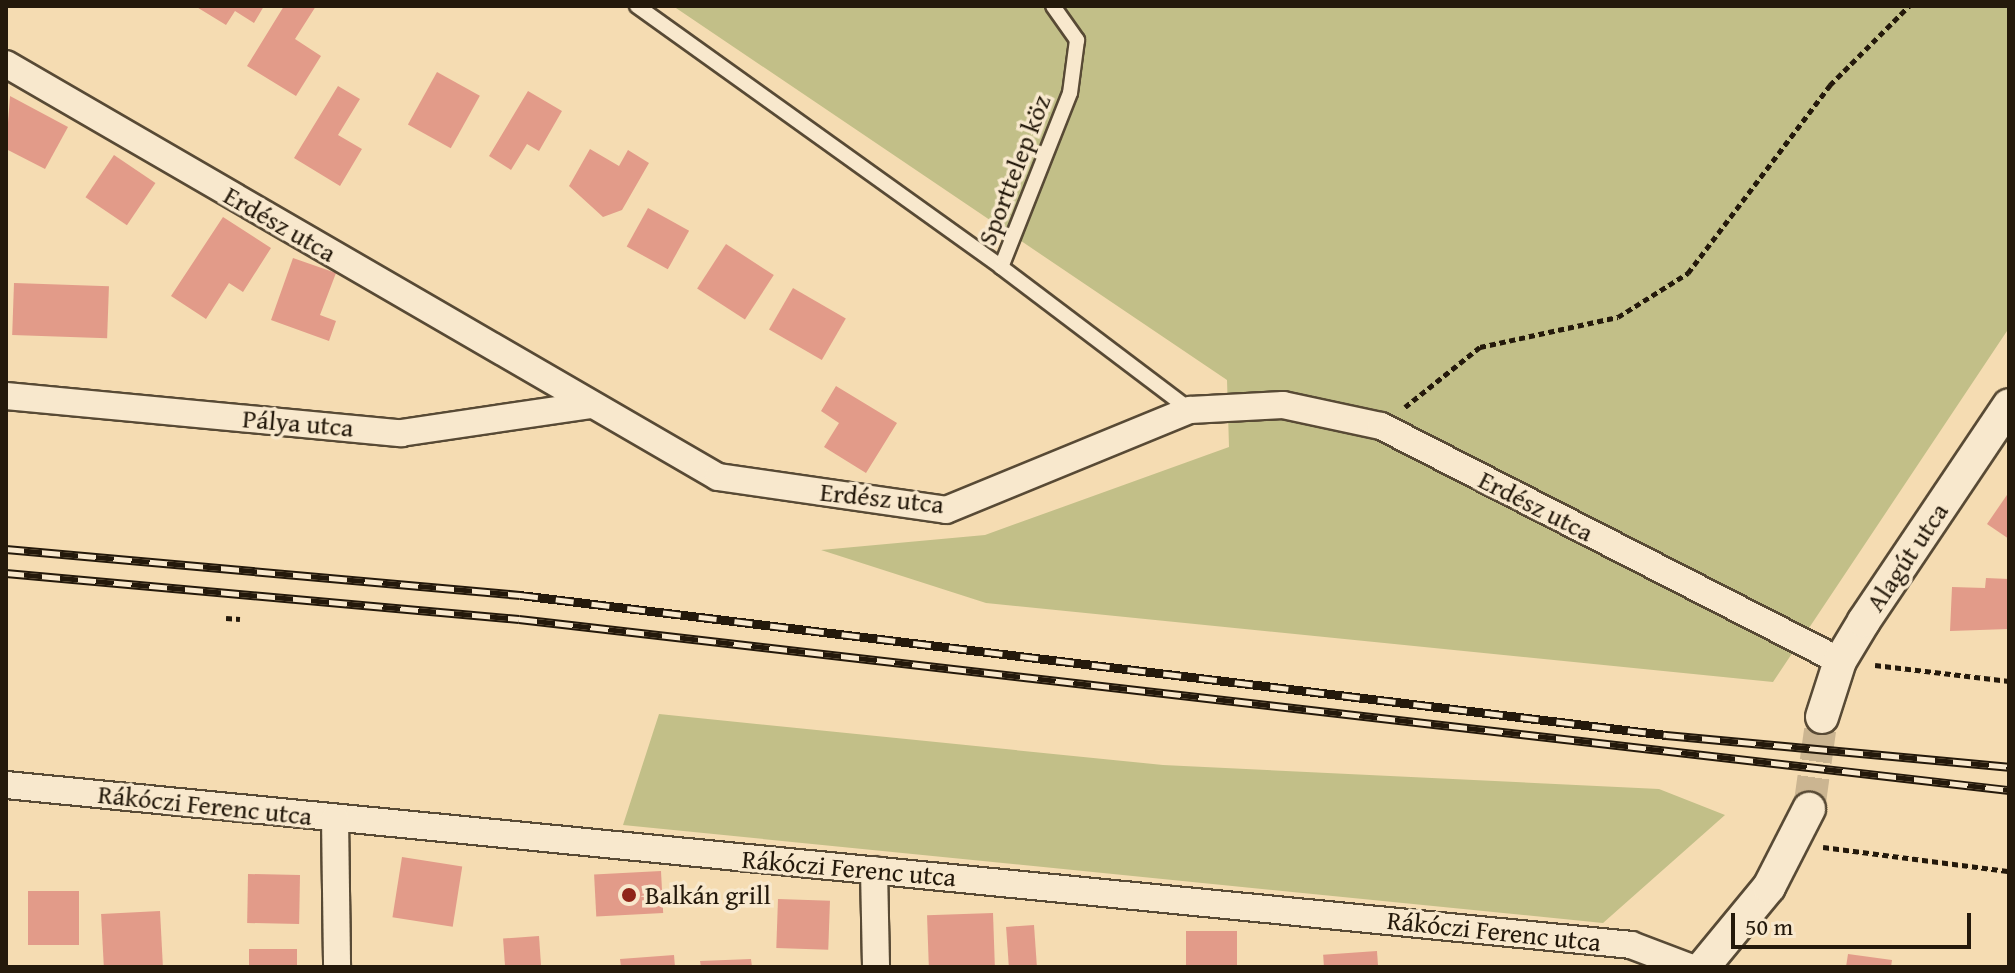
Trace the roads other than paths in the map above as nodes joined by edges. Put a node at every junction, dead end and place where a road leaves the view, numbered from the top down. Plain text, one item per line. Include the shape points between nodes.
1 (637, 6) edge
2 (1053, 6) edge
3 (6, 64) edge
4 (1001, 267) junction
5 (6, 396) edge
6 (590, 405) junction
7 (2009, 405) edge
8 (1190, 410) junction
9 (1840, 661) junction
10 (1822, 717) tunnel mouth
11 (6, 785) edge
12 (335, 818) junction
13 (1802, 823) tunnel mouth
14 (874, 870) junction
15 (337, 967) edge
16 (876, 967) edge
17 (1689, 967) edge
18 (1703, 967) edge

1 - 4 lane
2 - 4 lane, Sporttelep köz via 1077,40 1070,93
3 - 6 street, Erdész utca
4 - 8 lane, Sporttelep köz
5 - 6 street, Pálya utca via 401,433
6 - 8 street, Erdész utca via 718,477 946,510
7 - 9 street, Alagút utca
8 - 9 street, Erdész utca via 1283,405 1381,426
9 - 10 street, Alagút utca
11 - 12 street, Rákóczi Ferenc utca
12 - 14 street, Rákóczi Ferenc utca
12 - 15 street
13 - 18 street via 1769,887
14 - 16 street
14 - 17 street, Rákóczi Ferenc utca via 1631,945

